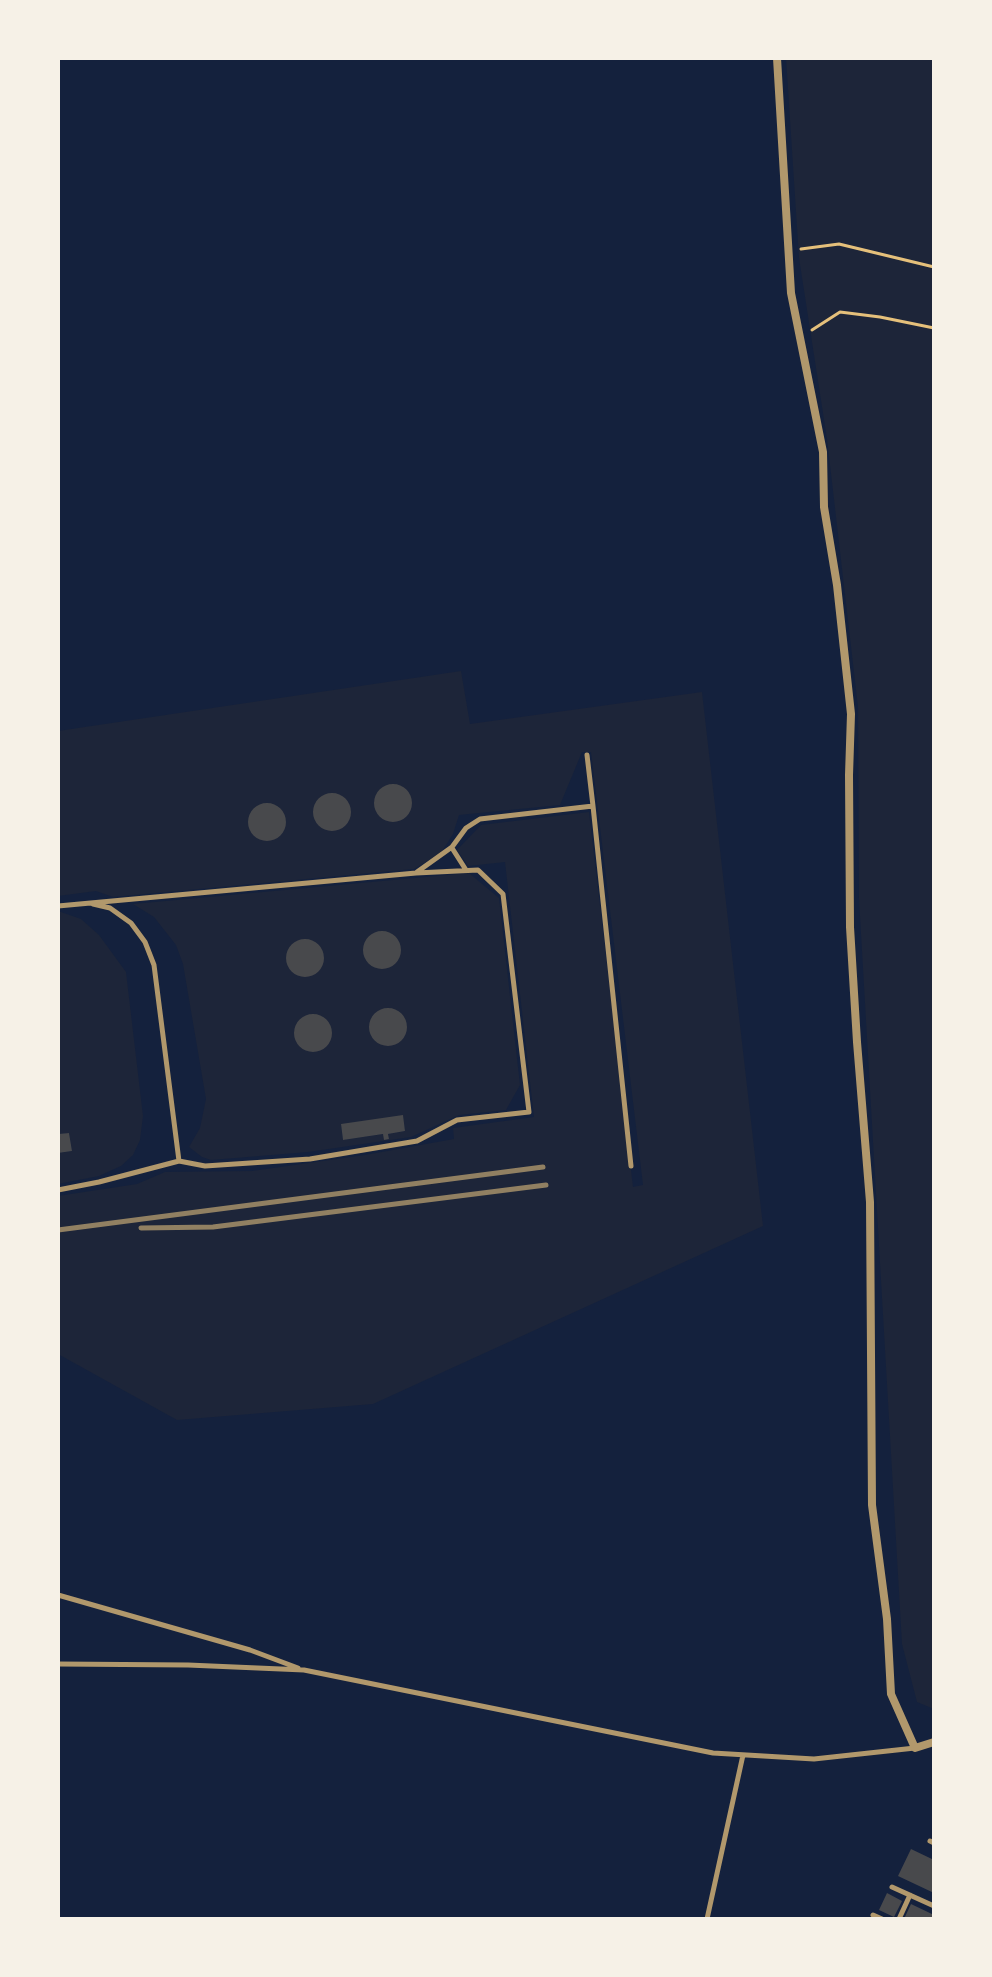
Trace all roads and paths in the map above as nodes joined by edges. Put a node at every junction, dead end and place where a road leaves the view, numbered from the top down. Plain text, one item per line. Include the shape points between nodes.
1 (777, 58) edge
2 (789, 250) junction
3 (934, 267) edge
4 (934, 328) edge
5 (801, 336) junction
6 (587, 755) dead end
7 (593, 806) junction
8 (452, 847) junction
9 (466, 870) junction
10 (416, 873) junction
11 (88, 903) junction
12 (58, 906) edge
13 (179, 1161) junction
14 (631, 1166) dead end
15 (58, 1190) edge
16 (58, 1595) edge
17 (58, 1664) edge
18 (304, 1670) junction
19 (934, 1742) edge
20 (915, 1748) junction
21 (743, 1755) junction
22 (892, 1887) dead end
23 (910, 1895) junction
24 (934, 1906) edge
25 (873, 1915) dead end
26 (707, 1919) edge
27 (882, 1919) edge
28 (899, 1919) edge

1 - 2 street
2 - 3 path via 839,244
2 - 5 street
4 - 5 path via 840,312
5 - 20 street via 823,452 824,507 851,714 850,927 870,1202 872,1505 891,1694
6 - 7 lane
7 - 8 lane via 480,819
7 - 14 lane
8 - 9 lane
8 - 10 lane
9 - 10 lane
9 - 13 lane via 478,870 503,894 529,1112 457,1120 417,1141 310,1159 205,1166
10 - 11 lane
11 - 12 lane
11 - 13 lane via 110,908 131,923 154,965
13 - 15 lane
16 - 18 lane
17 - 18 lane
18 - 21 lane
19 - 20 street
20 - 21 lane via 814,1759
21 - 26 lane
22 - 23 lane
23 - 24 lane
23 - 28 lane
25 - 27 lane

